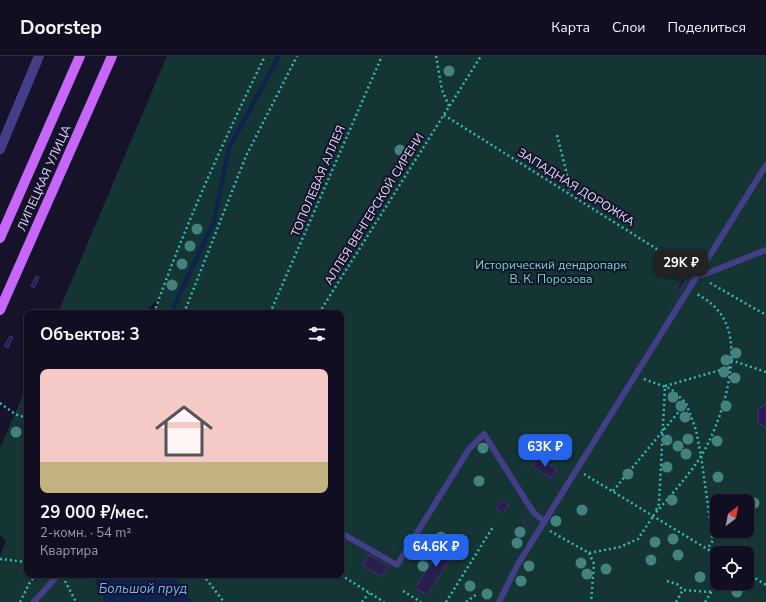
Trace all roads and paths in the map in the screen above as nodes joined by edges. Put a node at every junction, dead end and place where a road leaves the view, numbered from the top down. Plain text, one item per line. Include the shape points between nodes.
1 (39, 56) edge
2 (80, 56) edge
3 (112, 56) edge
4 (265, 56) edge
5 (297, 56) edge
6 (382, 56) edge
7 (436, 56) edge
8 (481, 56) edge
9 (449, 106) junction
10 (444, 115) junction
11 (557, 135) dead end
12 (0, 149) edge
13 (766, 165) edge
14 (569, 192) junction
15 (0, 238) edge
16 (766, 250) edge
17 (697, 275) junction
18 (689, 288) junction
19 (0, 310) edge
20 (155, 310) edge
21 (185, 310) edge
22 (271, 310) edge
23 (321, 310) edge
24 (766, 315) edge
25 (731, 360) junction
26 (731, 367) junction
27 (766, 372) edge
28 (646, 380) dead end
29 (665, 386) junction
30 (0, 403) edge
31 (686, 403) junction
32 (24, 417) edge
33 (663, 429) junction
34 (701, 456) junction
35 (588, 476) dead end
36 (613, 491) junction
37 (654, 516) junction
38 (543, 523) junction
39 (493, 527) dead end
40 (344, 535) edge
41 (707, 549) junction
42 (710, 551) edge
43 (589, 553) junction
44 (0, 559) edge
45 (24, 562) edge
46 (344, 577) edge
47 (754, 577) edge
48 (33, 578) edge
49 (55, 578) edge
50 (64, 578) edge
51 (205, 578) edge
52 (667, 581) dead end
53 (766, 584) edge
54 (683, 590) junction
55 (403, 591) dead end
56 (711, 592) joint
57 (369, 593) junction
58 (477, 594) dead end
59 (20, 602) edge
60 (34, 602) edge
61 (76, 602) edge
62 (224, 602) edge
63 (362, 602) edge
64 (384, 602) edge
65 (419, 602) edge
66 (446, 602) edge
67 (466, 602) edge
68 (499, 602) edge
69 (591, 602) edge
70 (676, 602) edge
71 (705, 602) edge

1 - 12 street
2 - 15 main road, ЛИПЕЦКАЯ УЛИЦА
3 - 19 main road, ЛИПЕЦКАЯ УЛИЦА
4 - 20 path via 232,124 174,257
5 - 21 path via 246,156
6 - 22 path, ТОПОЛЕВАЯ АЛЛЕЯ
7 - 9 path via 442,90
8 - 9 path
9 - 10 path, АЛЛЕЯ ВЕНГЕРСКОЙ СИРЕНИ
10 - 14 path, ЗАПАДНАЯ ДОРОЖКА
10 - 23 path, АЛЛЕЯ ВЕНГЕРСКОЙ СИРЕНИ
11 - 14 path via 570,186
13 - 17 lane
14 - 17 path, ЗАПАДНАЯ ДОРОЖКА
16 - 17 lane via 703,275
17 - 18 lane
17 - 24 path, ЗАПАДНАЯ ДОРОЖКА
18 - 25 path via 714,306 723,317 732,346
18 - 38 lane
25 - 26 path
25 - 27 path
26 - 29 path
26 - 34 path via 721,411
28 - 29 path
29 - 31 path
29 - 33 path
30 - 32 path
31 - 33 path
31 - 34 path via 696,430
33 - 36 path
33 - 37 path via 659,504
34 - 37 path
34 - 41 path via 712,534 712,542
35 - 36 path
36 - 37 path
37 - 41 path
37 - 43 path via 638,539 620,547
38 - 40 lane via 528,504 484,434 469,449 398,565
38 - 43 path
38 - 68 lane
39 - 66 path
41 - 42 path
43 - 69 path via 594,564
44 - 45 path
46 - 57 path
47 - 53 path
48 - 59 path
49 - 60 lane
50 - 61 path
51 - 62 path
52 - 54 path via 677,584
54 - 56 path
54 - 70 path
55 - 65 path
56 - 71 path
57 - 63 path
57 - 64 path
58 - 67 path

